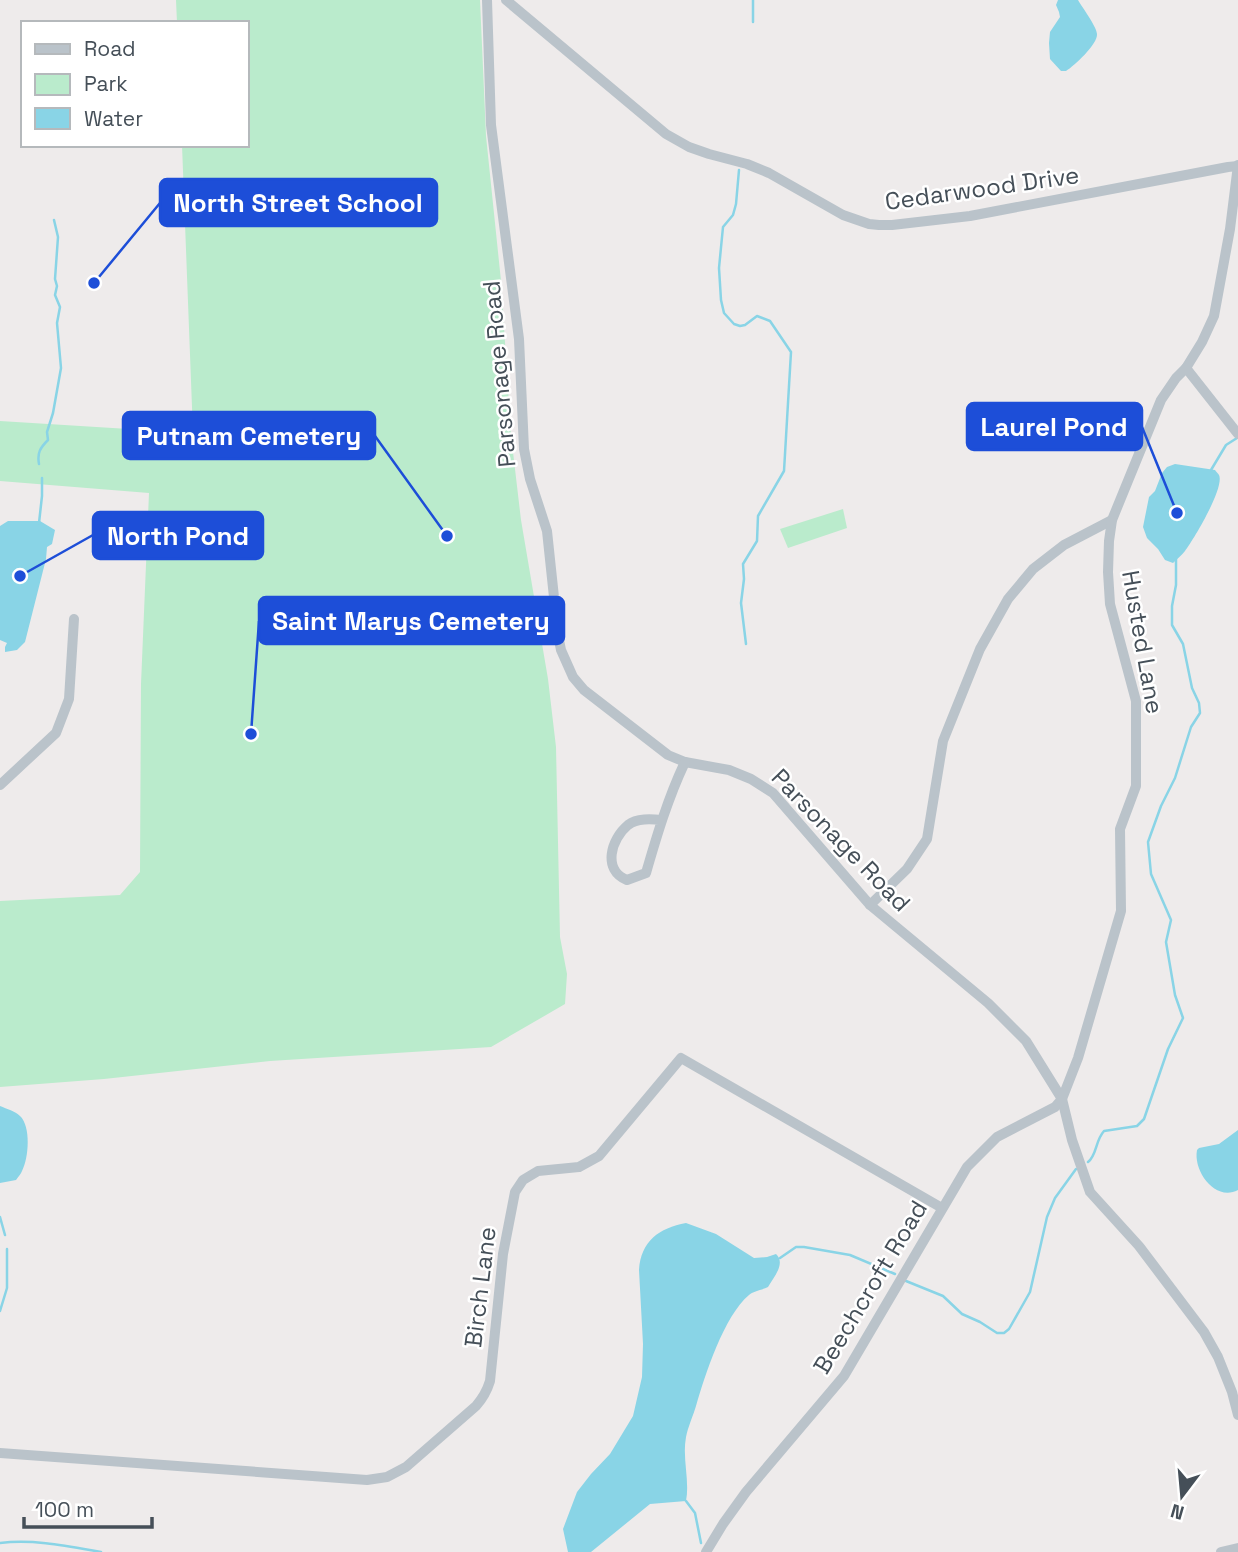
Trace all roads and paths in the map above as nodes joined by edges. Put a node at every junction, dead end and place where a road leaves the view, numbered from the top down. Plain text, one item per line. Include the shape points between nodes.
1 (487, 0) edge
2 (506, 0) edge
3 (1238, 166) edge
4 (1186, 368) junction
5 (1236, 432) edge
6 (1112, 520) junction
7 (74, 620) dead end
8 (685, 762) junction
9 (1, 782) edge
10 (662, 820) junction
11 (870, 905) junction
12 (1062, 1098) junction
13 (942, 1208) junction
14 (1238, 1415) edge
15 (0, 1453) edge
16 (1238, 1548) edge
17 (706, 1552) edge
18 (1221, 1552) edge

1 - 8 street, Parsonage Road via 491,125 519,340 524,449 547,531 561,650 584,690 668,755
2 - 3 street, Cedarwood Drive via 666,134 709,155 769,173 843,215 869,224 970,216
3 - 4 street, Husted Lane via 1214,316
4 - 5 street
4 - 6 street, Husted Lane via 1161,400
6 - 11 street via 1064,545 1033,569 1008,599 980,649 943,741 927,839 907,869
6 - 12 street, Husted Lane via 1110,604 1136,701 1136,786 1120,829 1121,911
7 - 9 street via 69,699 57,733
8 - 10 street
8 - 11 street, Parsonage Road via 729,769 773,793
10 - 10 street via 646,873 627,880 619,877 611,853 619,836 630,823
11 - 12 street, Parsonage Road via 988,1003 1026,1041
12 - 13 street, Beechcroft Road via 1055,1107 997,1137 967,1167
12 - 14 street, Parsonage Road via 1090,1192 1139,1246 1203,1332 1218,1357
13 - 15 street, Birch Lane via 681,1058 599,1156 579,1167 538,1171 523,1180 515,1192 505,1243 488,1390 406,1467 367,1480
13 - 17 street, Beechcroft Road via 844,1376 746,1492
16 - 18 street

